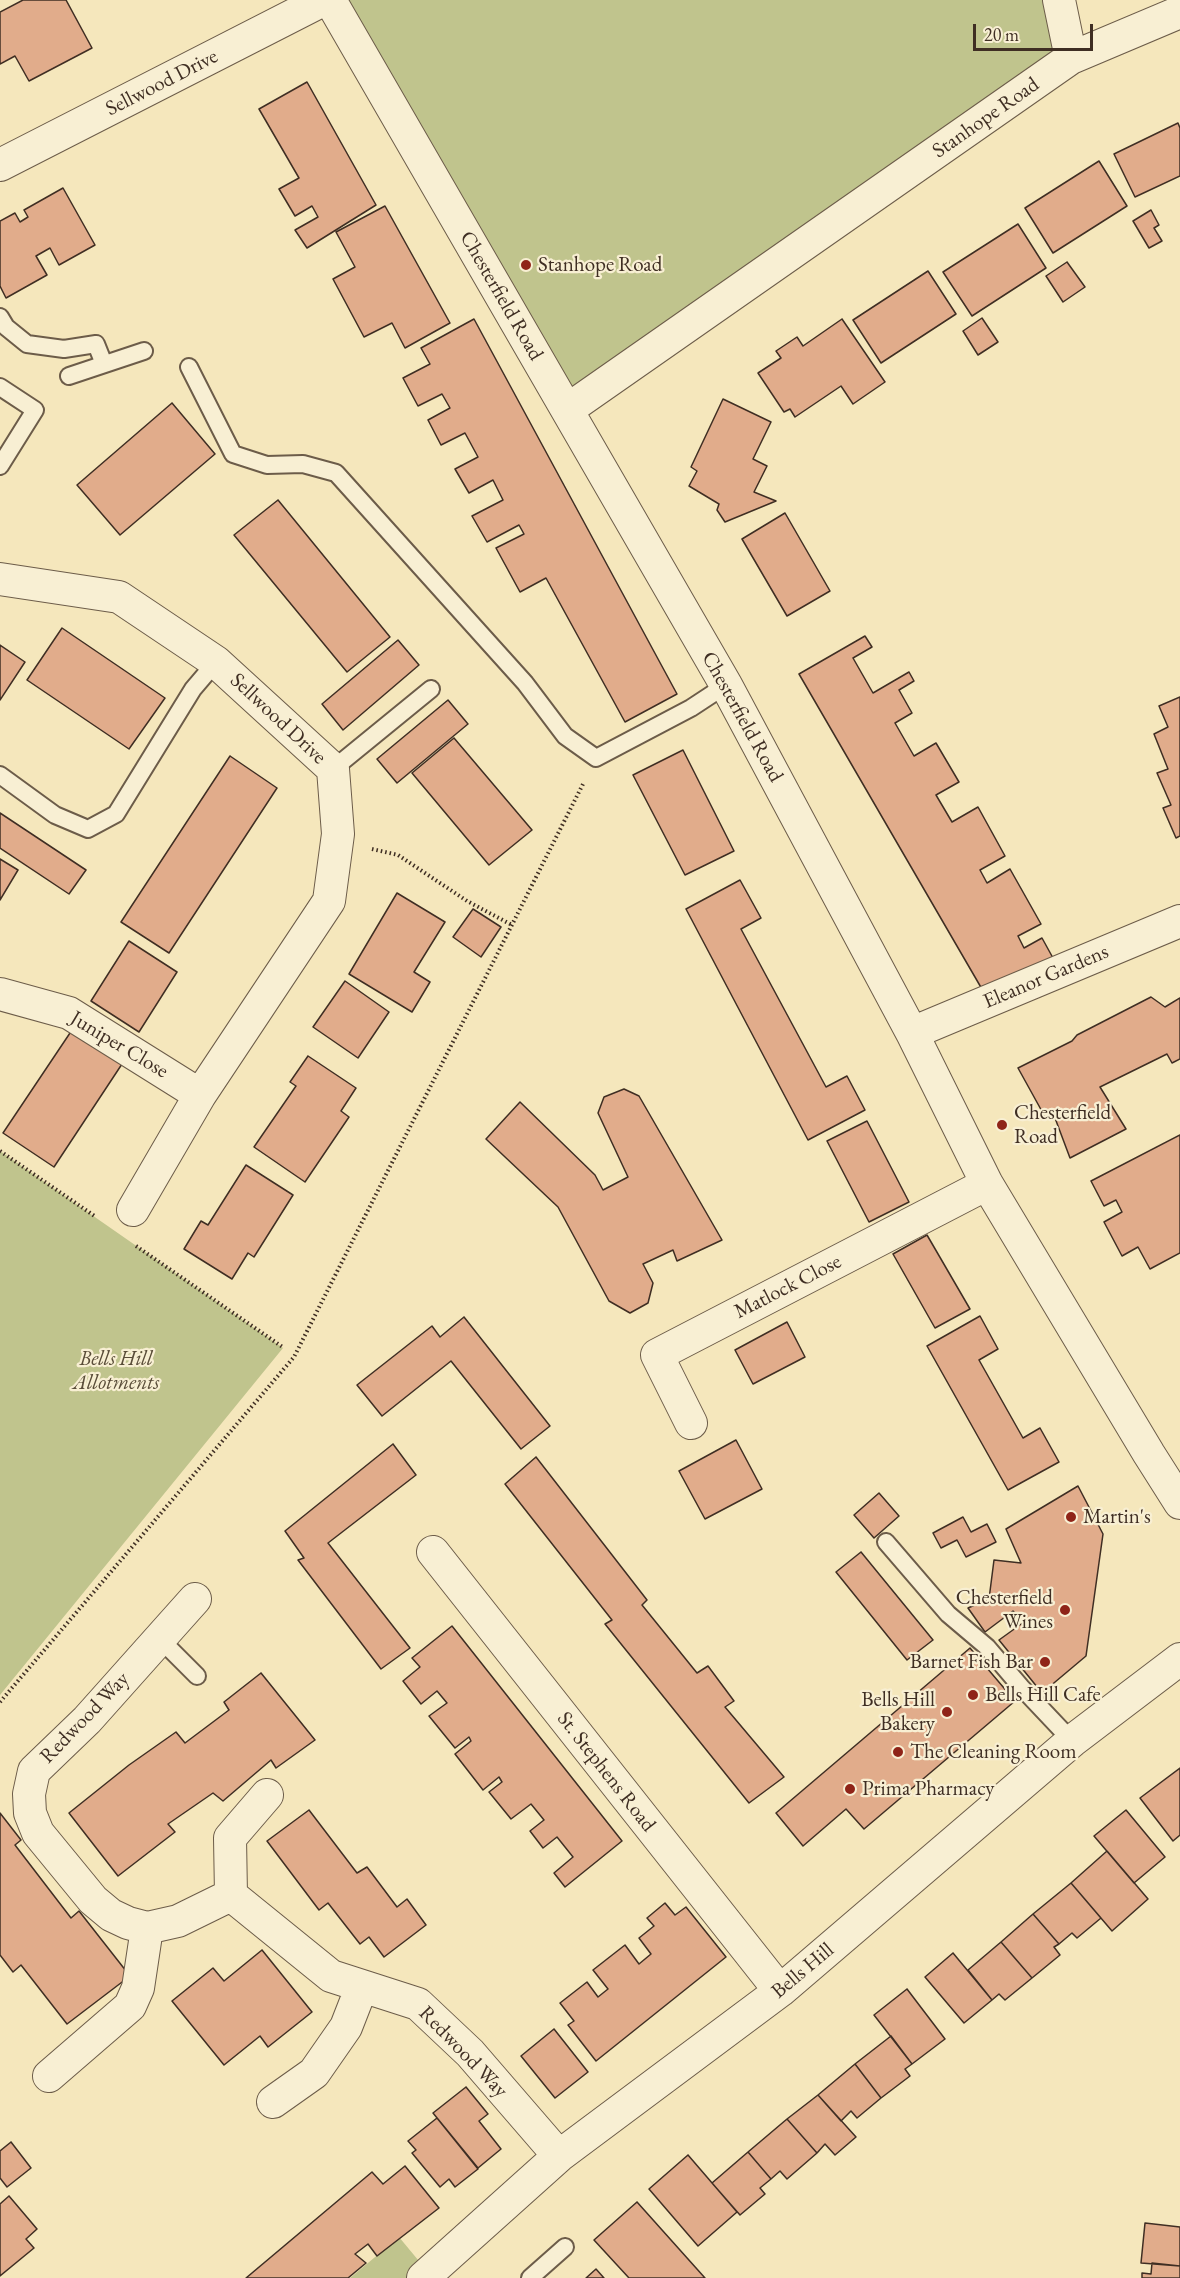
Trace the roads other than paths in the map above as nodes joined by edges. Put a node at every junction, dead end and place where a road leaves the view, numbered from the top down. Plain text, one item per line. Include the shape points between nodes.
1 (323, 0) edge
2 (330, 0) edge
3 (1059, 0) edge
4 (1180, 12) edge
5 (1071, 58) junction
6 (0, 165) edge
7 (0, 317) edge
8 (144, 351) dead end
9 (104, 364) junction
10 (189, 367) dead end
11 (69, 376) dead end
12 (0, 387) edge
13 (567, 410) junction
14 (0, 466) edge
15 (0, 579) edge
16 (216, 662) junction
17 (726, 685) junction
18 (431, 689) dead end
19 (333, 769) junction
20 (0, 775) edge
21 (1180, 921) edge
22 (0, 994) edge
23 (912, 1033) junction
24 (201, 1095) junction
25 (987, 1184) junction
26 (130, 1225) road end
27 (691, 1423) dead end
28 (1180, 1503) edge
29 (886, 1542) dead end
30 (433, 1552) dead end
31 (195, 1599) dead end
32 (158, 1637) junction
33 (1180, 1659) edge
34 (197, 1676) dead end
35 (1072, 1741) junction
36 (267, 1795) dead end
37 (231, 1895) junction
38 (147, 1928) junction
39 (362, 1986) junction
40 (780, 1991) junction
41 (49, 2076) dead end
42 (273, 2102) dead end
43 (559, 2156) junction
44 (565, 2247) dead end
45 (436, 2274) edge
46 (530, 2278) edge

1 - 6 street, Sellwood Drive
2 - 13 street, Chesterfield Road
3 - 5 street
4 - 5 street, Stanhope Road
5 - 13 street, Stanhope Road
7 - 9 lane via 27,344 64,349 96,344
8 - 9 lane
9 - 11 lane
10 - 17 lane via 233,454 267,465 303,464 336,473 525,683 565,736 596,758
12 - 14 lane via 35,410
13 - 17 street, Chesterfield Road
15 - 16 street, Sellwood Drive via 119,597
16 - 19 street, Sellwood Drive
16 - 20 lane via 193,689 116,814 88,829 55,815
17 - 23 street, Chesterfield Road
18 - 19 lane
19 - 24 street, Sellwood Drive via 338,834 329,901
21 - 23 street, Eleanor Gardens
22 - 24 street, Juniper Close via 69,1013
23 - 25 street, Chesterfield Road
24 - 26 street, Sellwood Drive
25 - 27 street, Matlock Close via 657,1354
25 - 28 street, Chesterfield Road
29 - 35 lane via 948,1614 987,1647
30 - 40 street, St. Stephens Road
31 - 32 street, Redwood Way
32 - 34 lane
32 - 38 street, Redwood Way via 87,1720 34,1771 28,1794 38,1833 93,1900 111,1915
33 - 35 street, Bells Hill
35 - 40 street, Bells Hill
36 - 37 street via 230,1838
37 - 38 street via 178,1921
37 - 39 street, Redwood Way via 331,1976
38 - 41 street via 138,1988 130,2006
39 - 42 street via 346,2026 314,2073
39 - 43 street, Redwood Way via 418,2004 470,2053
40 - 43 street, Bells Hill
43 - 45 street, Bells Hill
44 - 46 lane

